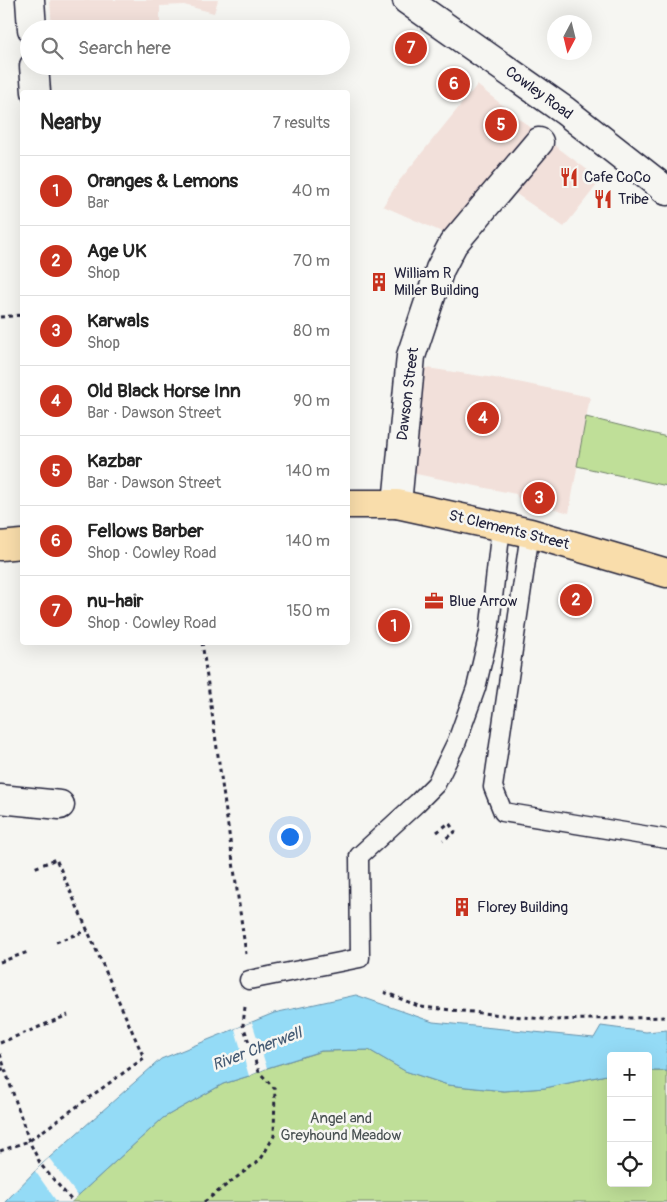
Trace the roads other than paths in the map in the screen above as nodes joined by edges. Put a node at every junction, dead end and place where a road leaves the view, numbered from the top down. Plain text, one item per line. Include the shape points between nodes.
1 (30, 0) edge
2 (407, 0) edge
3 (31, 20) edge
4 (35, 75) edge
5 (36, 90) edge
6 (539, 142) dead end
7 (667, 191) edge
8 (350, 504) edge
9 (397, 504) junction
10 (501, 527) junction
11 (530, 533) junction
12 (20, 544) edge
13 (0, 546) edge
14 (667, 572) edge
15 (0, 799) edge
16 (60, 805) dead end
17 (667, 838) edge
18 (249, 980) road end

1 - 3 street
2 - 7 street, Cowley Road via 565,111
4 - 5 street
6 - 9 street, Dawson Street via 453,244 440,269 411,356
8 - 9 main road, St Clements Street
9 - 10 main road, St Clements Street
10 - 11 main road, St Clements Street
10 - 18 lane via 489,634 476,688 457,741 436,784 359,856 360,958
11 - 14 main road, St Clements Street
11 - 17 lane via 493,787 503,812
12 - 13 main road
15 - 16 street

